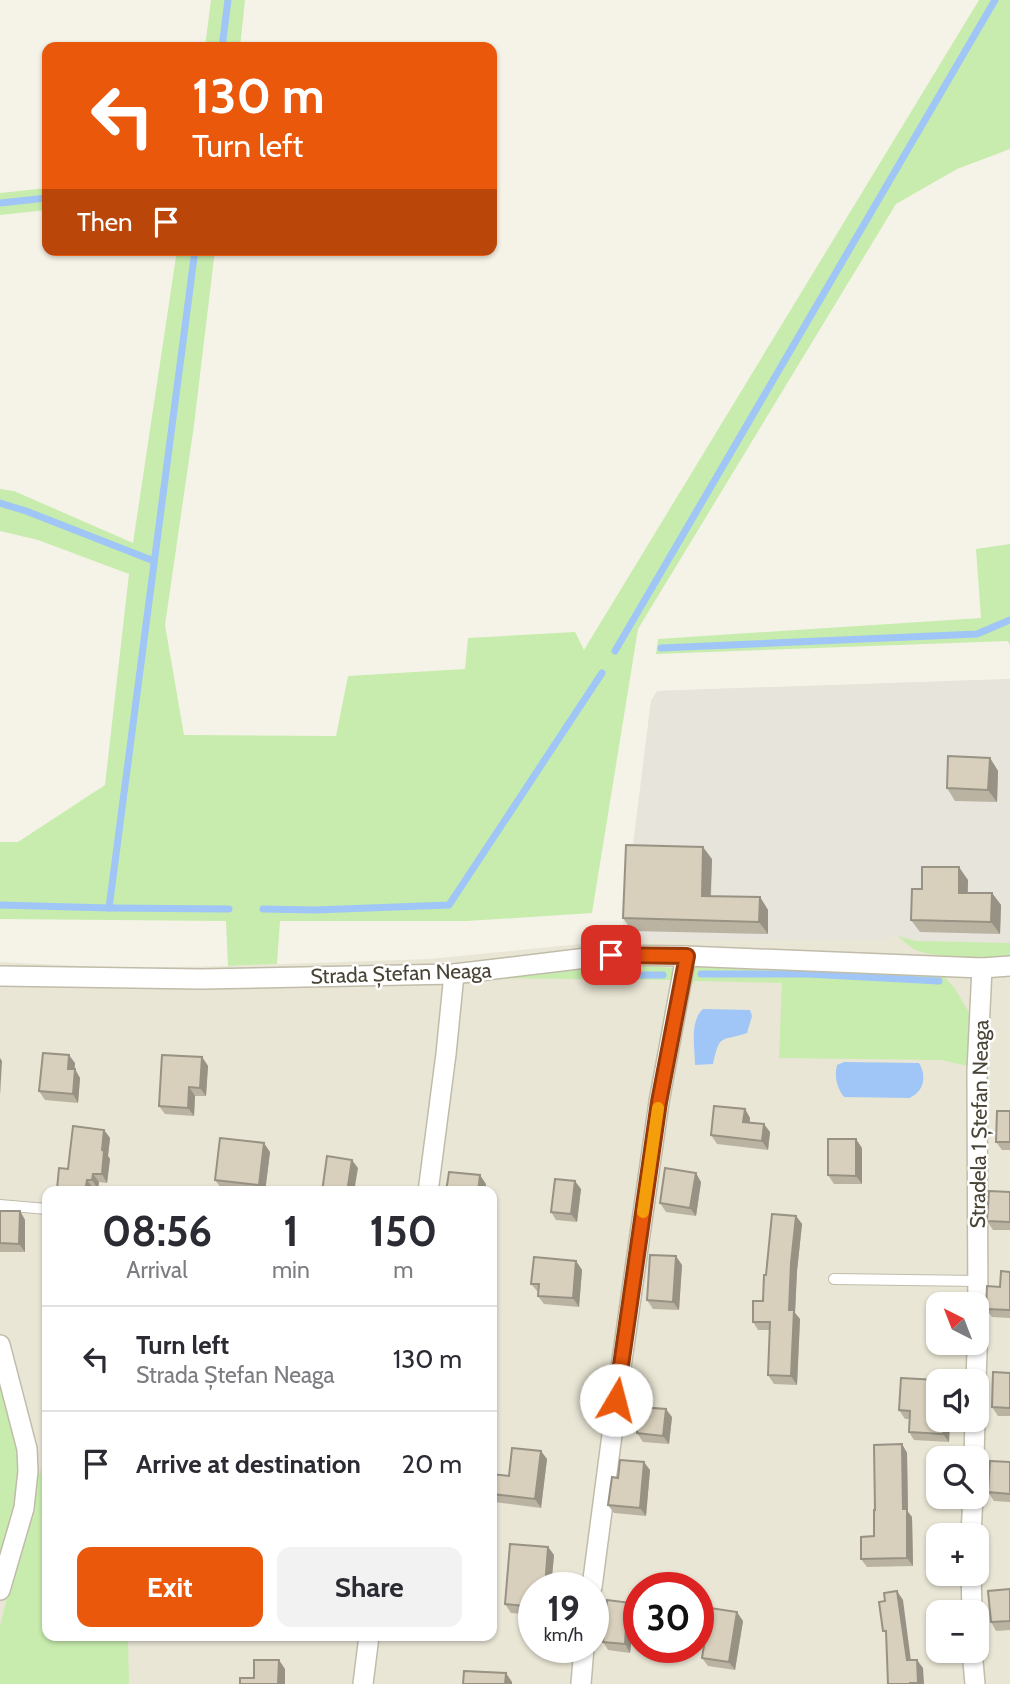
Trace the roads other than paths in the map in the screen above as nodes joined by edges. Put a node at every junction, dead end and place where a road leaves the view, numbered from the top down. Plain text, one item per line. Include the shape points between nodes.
1 (687, 956) junction
2 (1010, 966) edge
3 (982, 968) junction
4 (454, 974) junction
5 (0, 976) edge
6 (429, 1186) edge
7 (0, 1205) edge
8 (42, 1209) edge
9 (834, 1279) dead end
10 (978, 1281) junction
11 (0, 1345) edge
12 (976, 1369) edge
13 (594, 1572) edge
14 (0, 1590) edge
15 (368, 1641) edge
16 (583, 1663) edge
17 (973, 1663) edge
18 (363, 1684) edge
19 (581, 1684) edge
20 (975, 1684) edge

1 - 3 street, Strada Ștefan Neaga
1 - 4 street, Strada Ștefan Neaga via 611,955
1 - 13 street via 657,1116
2 - 3 street, Strada Ștefan Neaga
3 - 10 street, Stradela 1 Ștefan Neaga via 977,1070
4 - 5 street, Strada Ștefan Neaga via 201,979
4 - 6 street
7 - 8 lane
9 - 10 lane
10 - 12 street, Stradela 1 Ștefan Neaga
11 - 14 street via 27,1449 28,1471 24,1508
15 - 18 street
16 - 19 street
17 - 20 street

